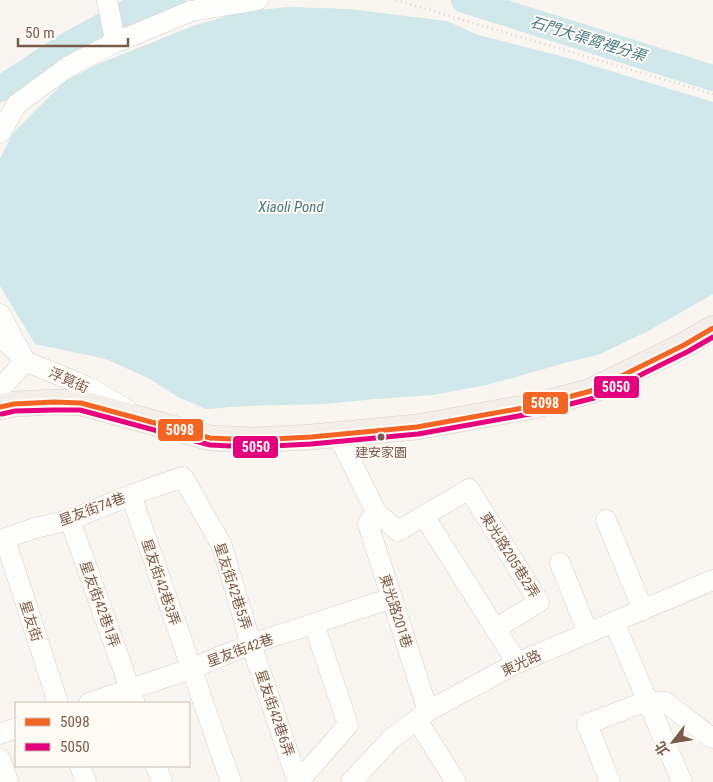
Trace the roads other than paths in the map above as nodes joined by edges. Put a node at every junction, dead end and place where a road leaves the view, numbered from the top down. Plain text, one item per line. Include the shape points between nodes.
1 (107, 0) edge
2 (258, 0) edge
3 (113, 40) junction
4 (0, 133) edge
5 (0, 314) edge
6 (713, 328) edge
7 (0, 339) edge
8 (25, 361) junction
9 (0, 389) edge
10 (0, 407) edge
11 (142, 418) junction
12 (338, 435) junction
13 (184, 477) joint
14 (131, 495) junction
15 (376, 512) junction
16 (424, 516) junction
17 (70, 520) junction
18 (606, 520) dead end
19 (2, 539) edge
20 (560, 562) dead end
21 (713, 580) edge
22 (392, 598) junction
23 (643, 610) junction
24 (614, 622) junction
25 (314, 624) junction
26 (496, 629) junction
27 (588, 633) junction
28 (251, 644) junction
29 (517, 663) junction
30 (190, 669) junction
31 (133, 696) edge
32 (647, 701) junction
33 (58, 702) edge
34 (95, 702) edge
35 (422, 716) junction
36 (15, 728) edge
37 (0, 734) edge
38 (712, 738) edge
39 (0, 759) edge
40 (80, 767) edge
41 (156, 767) edge
42 (8, 782) edge
43 (86, 782) edge
44 (162, 782) edge
45 (231, 782) edge
46 (298, 782) edge
47 (351, 782) edge
48 (456, 782) edge
49 (610, 782) edge
50 (682, 782) edge

1 - 3 street
2 - 3 street via 192,11
3 - 4 street via 68,66 17,104
5 - 8 street
6 - 12 main road via 591,391 534,406 417,427
7 - 8 street, 浮筧街 via 12,346
8 - 9 street
8 - 11 street, 浮筧街 via 90,388
10 - 11 main road via 81,403
11 - 12 main road via 210,438 253,440
12 - 15 street
13 - 14 street, 星友街74巷
13 - 28 street, 星友街42巷5弄 via 222,546
14 - 17 street, 星友街74巷
14 - 30 street, 星友街42巷3弄
15 - 16 street via 398,531
15 - 22 street, 東光路201巷 via 368,524
16 - 26 street
16 - 26 street, 東光路205巷2弄 via 469,489 539,602
17 - 19 street, 星友街74巷
17 - 31 street, 星友街42巷1弄
18 - 23 street
19 - 33 street, 星友街
20 - 27 street
21 - 23 street, 東光路
22 - 25 street, 星友街42巷
22 - 35 street, 東光路201巷
23 - 24 street, 東光路
24 - 27 street, 東光路
24 - 32 street
25 - 28 street, 星友街42巷
25 - 46 street via 348,725
26 - 29 street
27 - 29 street, 東光路
28 - 30 street, 星友街42巷
28 - 46 street, 星友街42巷6弄
29 - 35 street, 東光路
30 - 31 street, 星友街42巷
30 - 45 street, 星友街42巷3弄
31 - 34 street, 星友街42巷
32 - 38 street via 664,702
32 - 49 street via 586,724
32 - 50 street
35 - 47 street, 東光路 via 391,739
35 - 48 street, 東光路201巷
36 - 37 street
39 - 42 street
40 - 43 street
41 - 44 street

